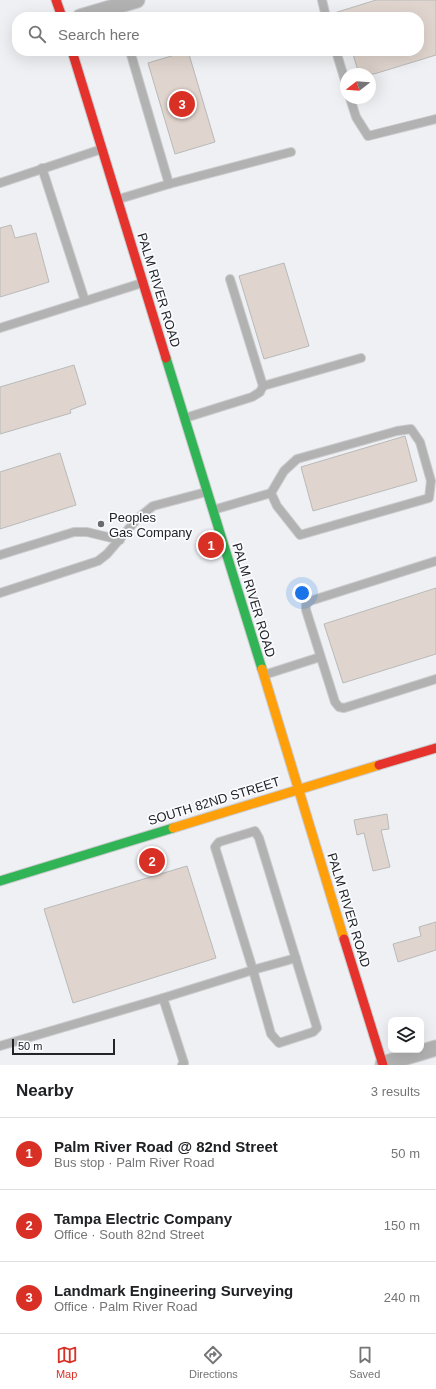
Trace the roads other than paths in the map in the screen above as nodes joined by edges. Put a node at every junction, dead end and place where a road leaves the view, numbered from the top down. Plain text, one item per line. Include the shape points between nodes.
1 (56, 0) edge
2 (137, 0) edge
3 (322, 0) edge
4 (60, 12) edge
5 (103, 12) edge
6 (325, 12) edge
7 (74, 56) edge
8 (131, 56) edge
9 (338, 56) edge
10 (341, 68) edge
11 (352, 104) edge
12 (436, 120) edge
13 (102, 149) junction
14 (291, 152) dead end
15 (42, 168) junction
16 (0, 183) edge
17 (169, 184) junction
18 (118, 200) junction
19 (230, 279) dead end
20 (143, 283) junction
21 (85, 301) junction
22 (0, 328) edge
23 (361, 358) dead end
24 (263, 386) junction
25 (184, 418) junction
26 (207, 491) junction
27 (271, 493) junction
28 (213, 511) junction
29 (120, 540) junction
30 (0, 555) edge
31 (436, 561) edge
32 (0, 593) edge
33 (320, 657) junction
34 (263, 676) junction
35 (436, 679) edge
36 (436, 748) edge
37 (298, 788) junction
38 (0, 881) edge
39 (296, 958) junction
40 (253, 970) junction
41 (163, 998) junction
42 (0, 1046) edge
43 (436, 1048) edge
44 (182, 1065) edge
45 (383, 1065) edge

1 - 4 street
2 - 5 street
3 - 6 lane
7 - 13 street, PALM RIVER ROAD
8 - 17 lane
9 - 10 lane
11 - 12 lane via 356,117 368,136
13 - 15 lane
13 - 18 street, PALM RIVER ROAD
14 - 17 lane
15 - 16 lane
15 - 21 lane
17 - 18 lane
18 - 20 street, PALM RIVER ROAD
19 - 24 lane
20 - 21 lane
20 - 25 street, PALM RIVER ROAD
21 - 22 lane
23 - 24 lane
24 - 25 lane via 260,392 252,397
25 - 26 street, PALM RIVER ROAD
26 - 28 street, PALM RIVER ROAD
26 - 29 lane via 153,506 136,519
27 - 27 lane via 284,470 297,459 411,429 420,442 431,481 429,498 300,534 277,506
27 - 28 lane
28 - 34 street, PALM RIVER ROAD
29 - 30 lane via 87,532 74,532
29 - 32 lane via 98,561
31 - 33 lane via 310,600 306,604 306,610
33 - 34 lane
33 - 35 lane via 334,702 344,708
34 - 37 street, PALM RIVER ROAD
36 - 37 street, SOUTH 82ND STREET
37 - 38 street, SOUTH 82ND STREET
37 - 45 street, PALM RIVER ROAD
39 - 40 lane
39 - 40 lane via 317,1028 313,1032 279,1043 271,1034
39 - 40 lane via 260,838 255,831 219,842 215,847
40 - 41 lane
41 - 42 lane
41 - 44 lane via 184,1063
43 - 45 street

